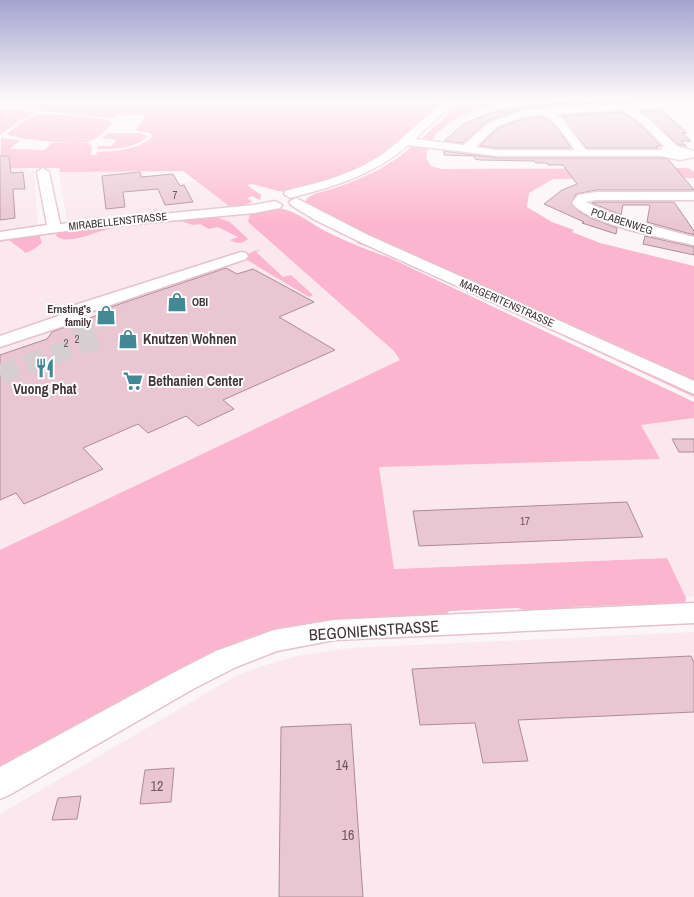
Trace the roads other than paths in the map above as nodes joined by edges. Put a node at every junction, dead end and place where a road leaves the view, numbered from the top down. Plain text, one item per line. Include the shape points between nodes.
1 (403, 143) edge
2 (420, 143) edge
3 (473, 143) edge
4 (575, 143) edge
5 (669, 143) edge
6 (467, 149) junction
7 (583, 153) junction
8 (680, 153) edge
9 (694, 166) edge
10 (43, 172) dead end
11 (694, 196) edge
12 (285, 201) junction
13 (54, 228) junction
14 (0, 236) edge
15 (694, 242) edge
16 (241, 256) dead end
17 (11, 323) dead end
18 (25, 333) junction
19 (0, 342) edge
20 (694, 388) edge
21 (694, 613) edge
22 (0, 784) edge

1 - 12 street via 373,165
2 - 6 street
3 - 6 street
4 - 7 street
5 - 8 street
6 - 7 street via 505,153
7 - 8 street
8 - 9 street
10 - 13 street
11 - 15 street, POLABENWEG via 596,196 583,198 579,203 586,209 616,220
12 - 13 street, MIRABELLENSTRASSE via 235,210
12 - 20 street, MARGERITENSTRASSE
13 - 14 street, MIRABELLENSTRASSE
16 - 18 street via 208,262
17 - 18 street
18 - 19 street
21 - 22 street, BEGONIENSTRASSE via 334,630 274,641 200,672

